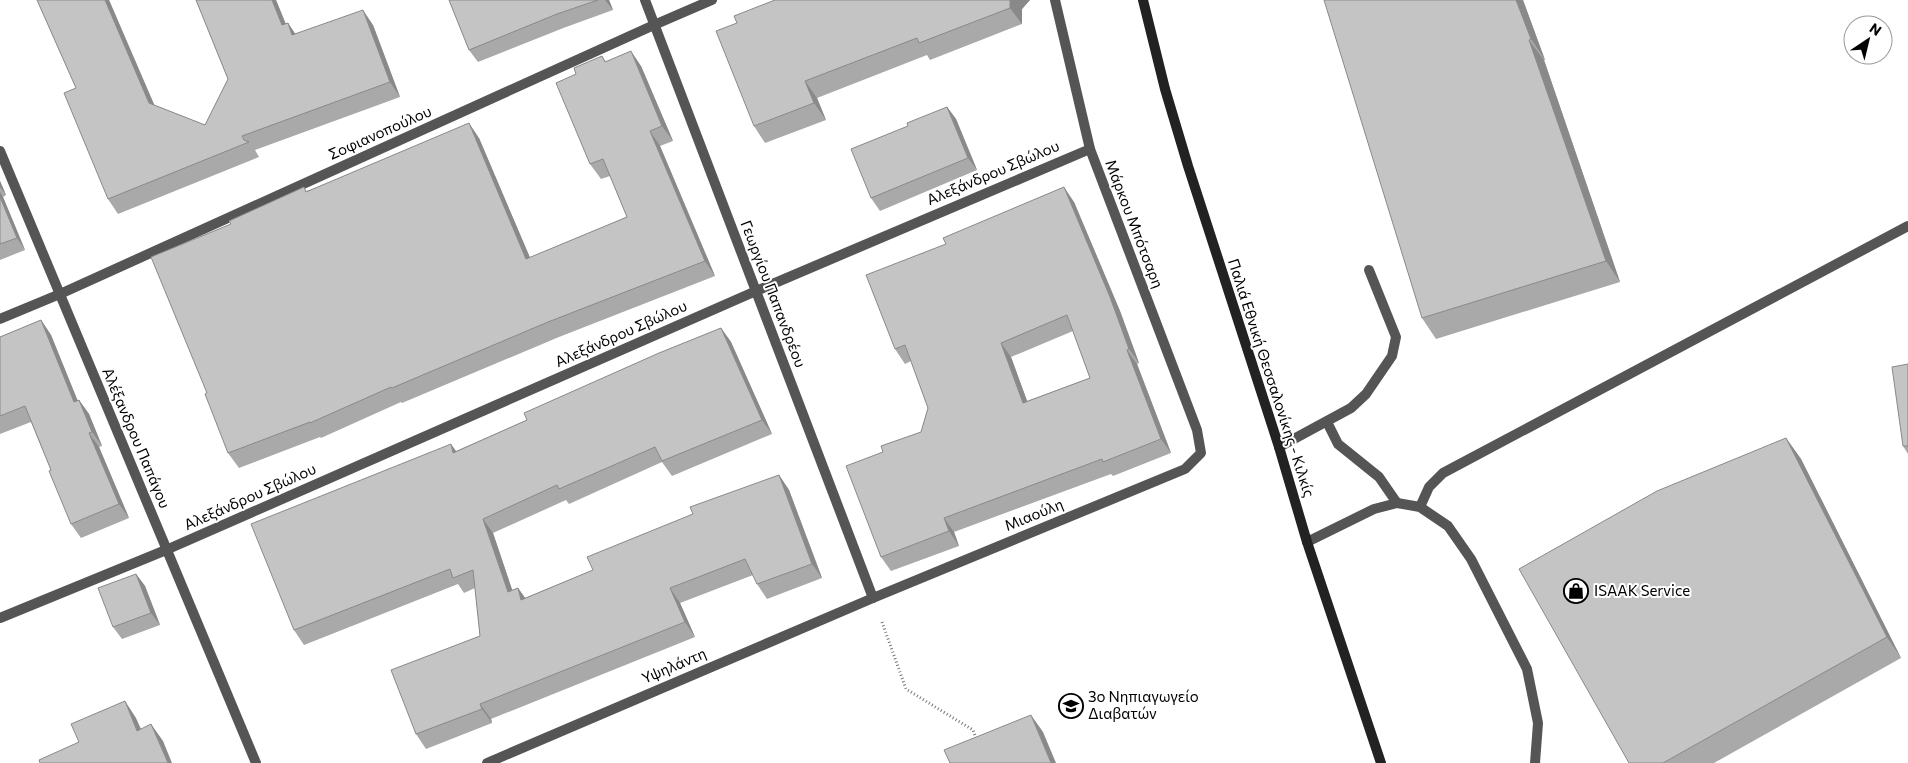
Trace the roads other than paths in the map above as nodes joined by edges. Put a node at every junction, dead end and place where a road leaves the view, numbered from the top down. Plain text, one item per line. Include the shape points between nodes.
1 (645, 0) edge
2 (712, 0) edge
3 (1054, 0) edge
4 (1143, 0) edge
5 (654, 25) junction
6 (1090, 149) junction
7 (0, 151) edge
8 (1908, 226) edge
9 (1369, 270) dead end
10 (756, 291) junction
11 (60, 294) junction
12 (0, 318) edge
13 (1327, 422) junction
14 (1279, 447) junction
15 (1201, 453) joint
16 (1397, 503) junction
17 (1420, 507) junction
18 (1307, 542) junction
19 (166, 550) junction
20 (873, 598) junction
21 (0, 618) edge
22 (256, 763) edge
23 (487, 763) edge
24 (1381, 763) edge
25 (1536, 763) edge

1 - 5 street, Γεωργίου Παπανδρέου
2 - 5 street, Σοφιανοπούλου
3 - 6 street, Μάρκου Μπότσαρη
4 - 14 main road, Παλιά Εθνική Θεσσαλονίκης - Κιλκίς via 1188,166
5 - 10 street, Γεωργίου Παπανδρέου
5 - 11 street, Σοφιανοπούλου
6 - 10 street, Αλεξάνδρου Σβώλου
6 - 15 street, Μάρκου Μπότσαρη via 1197,430
7 - 11 street, Αλέξανδρου Παπάγου
8 - 17 street via 1443,474 1429,487
9 - 13 street via 1396,337 1392,356 1366,394 1351,408
10 - 19 street, Αλεξάνδρου Σβώλου
10 - 20 street, Γεωργίου Παπανδρέου
11 - 12 street, Σοφιανοπούλου
11 - 19 street, Αλέξανδρου Παπάγου
13 - 14 street
13 - 16 street via 1338,444 1379,477
14 - 18 main road, Παλιά Εθνική Θεσσαλονίκης - Κιλκίς
15 - 20 street, Μιαούλη via 1185,469
16 - 17 street
16 - 18 street via 1374,509
17 - 25 street via 1448,526 1471,559 1527,669 1538,722
18 - 24 main road, Παλιά Εθνική Θεσσαλονίκης - Κιλκίς
19 - 21 street, Αλεξάνδρου Σβώλου
19 - 22 street, Αλέξανδρου Παπάγου
20 - 23 street, Υψηλάντη

